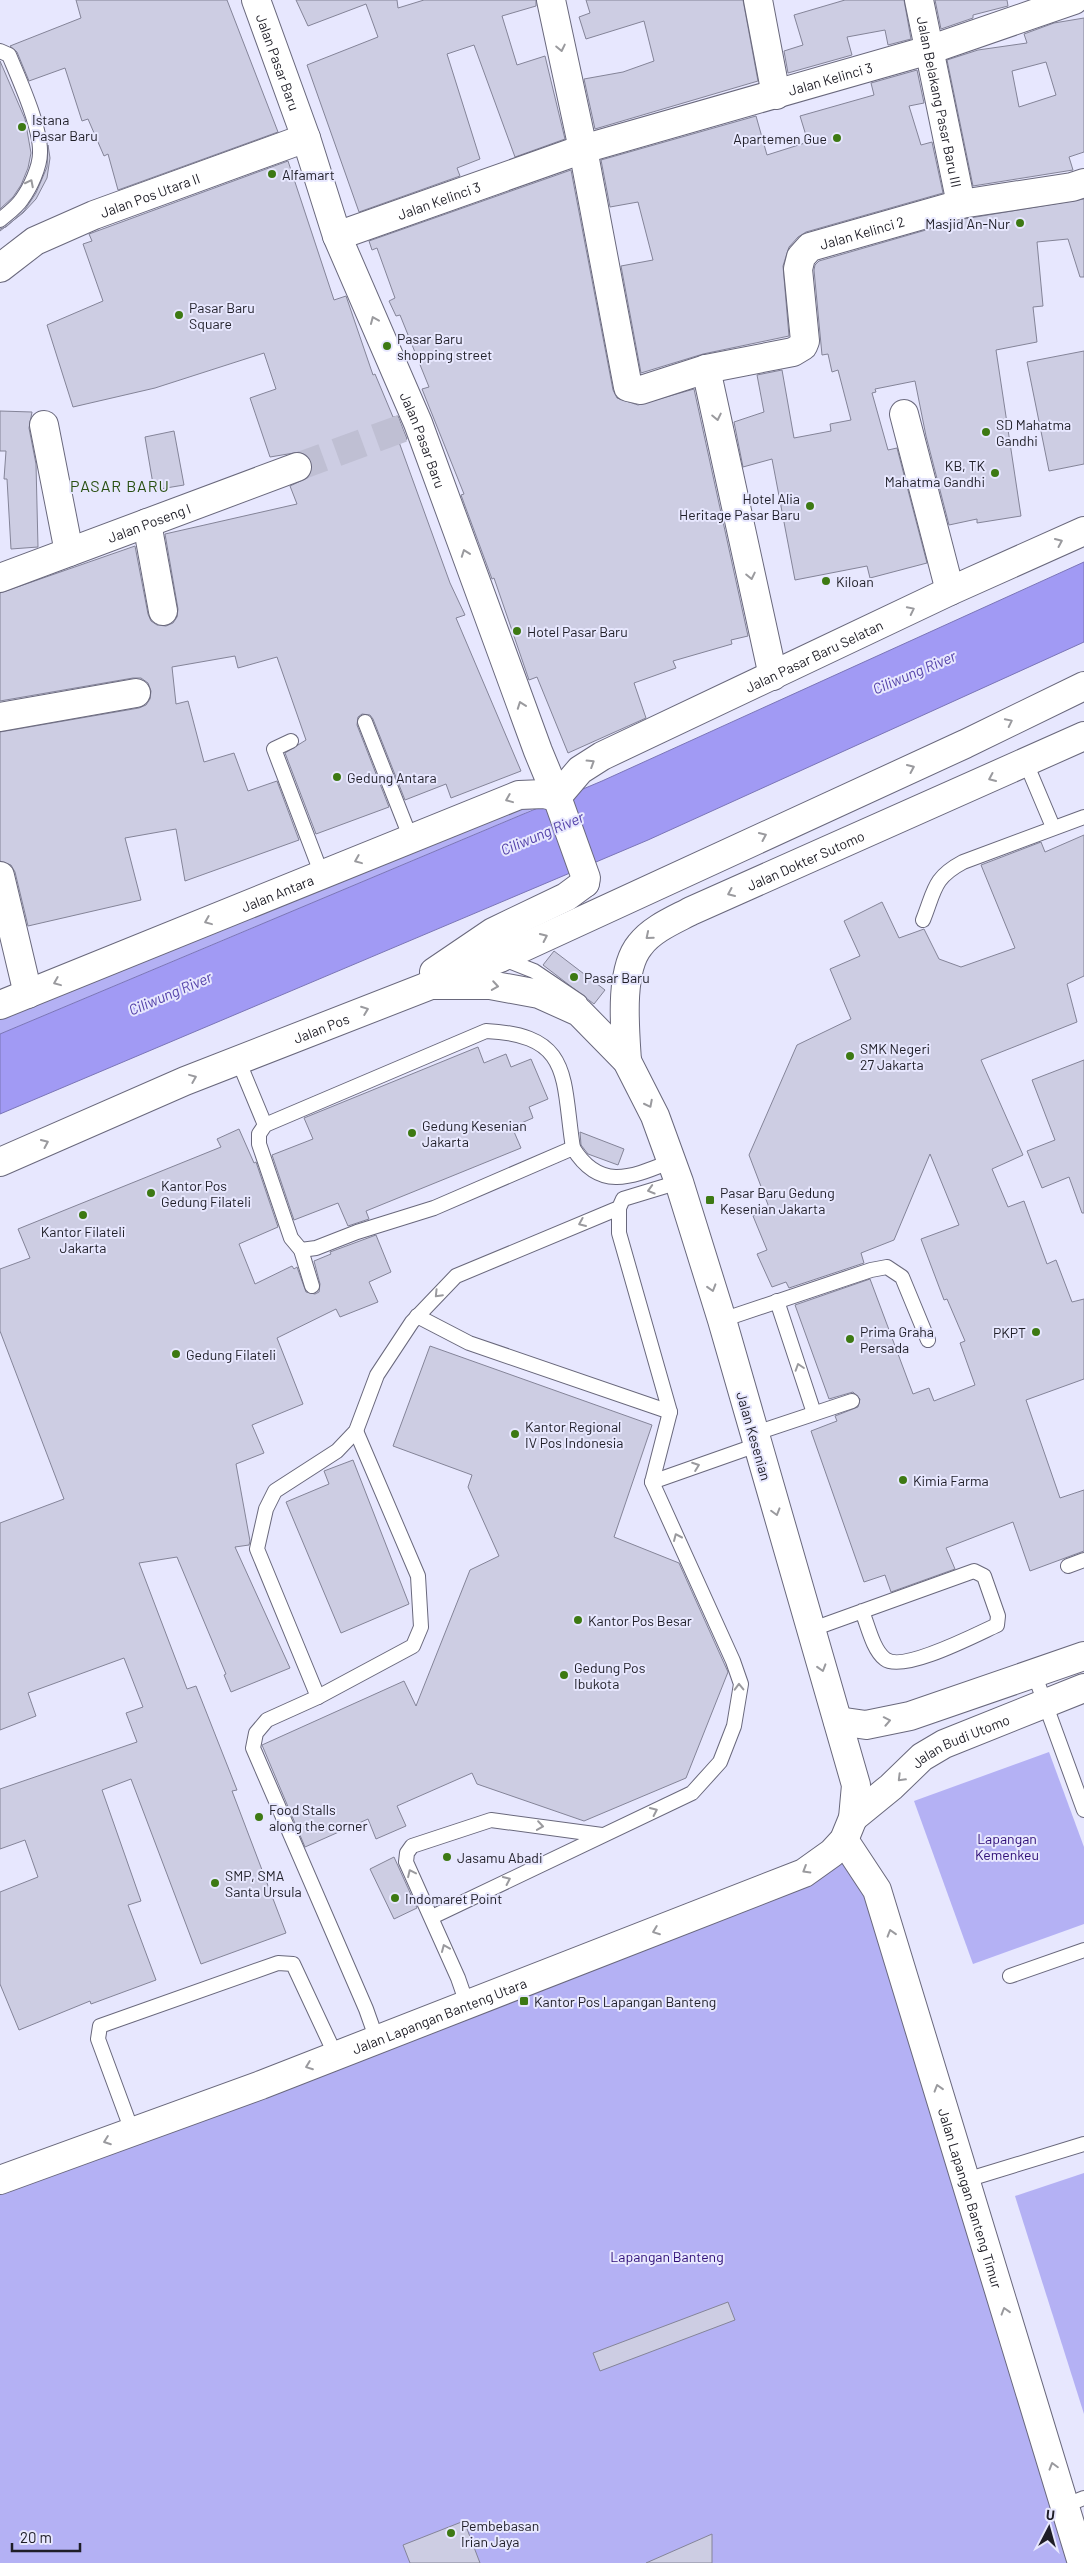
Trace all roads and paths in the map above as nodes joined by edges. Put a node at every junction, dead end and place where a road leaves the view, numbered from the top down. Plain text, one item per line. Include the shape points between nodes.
1 (256, 0) edge
2 (551, 0) edge
3 (758, 0) edge
4 (919, 0) edge
5 (1074, 0) edge
6 (928, 50) junction
7 (0, 51) edge
8 (776, 95) junction
9 (306, 138) junction
10 (575, 152) junction
11 (1084, 183) edge
12 (961, 204) junction
13 (0, 220) edge
14 (337, 236) junction
15 (0, 268) edge
16 (706, 369) junction
17 (904, 414) dead end
18 (44, 425) dead end
19 (297, 467) tunnel mouth
20 (147, 523) junction
21 (1084, 530) edge
22 (69, 552) junction
23 (0, 578) edge
24 (950, 591) junction
25 (163, 611) dead end
26 (773, 676) junction
27 (1084, 686) edge
28 (136, 693) dead end
29 (0, 717) edge
30 (365, 722) dead end
31 (1084, 736) edge
32 (291, 741) dead end
33 (1026, 763) junction
34 (557, 798) junction
35 (1084, 817) edge
36 (1053, 827) junction
37 (411, 839) junction
38 (322, 875) junction
39 (0, 876) edge
40 (923, 920) dead end
41 (500, 958) junction
42 (420, 988) junction
43 (28, 994) junction
44 (0, 1005) edge
45 (238, 1060) junction
46 (627, 1061) junction
47 (265, 1125) junction
48 (572, 1148) junction
49 (0, 1162) edge
50 (676, 1171) junction
51 (619, 1208) junction
52 (301, 1250) junction
53 (312, 1286) dead end
54 (777, 1301) junction
55 (417, 1316) junction
56 (722, 1320) junction
57 (928, 1340) dead end
58 (852, 1401) dead end
59 (670, 1412) junction
60 (814, 1413) junction
61 (356, 1431) junction
62 (755, 1440) junction
63 (652, 1482) junction
64 (1084, 1560) edge
65 (1068, 1566) dead end
66 (862, 1611) junction
67 (810, 1630) junction
68 (1084, 1656) edge
69 (1034, 1673) junction
70 (1084, 1688) edge
71 (318, 1697) junction
72 (1044, 1702) junction
73 (838, 1721) junction
74 (1084, 1810) edge
75 (849, 1829) junction
76 (603, 1835) junction
77 (432, 1917) junction
78 (1084, 1950) edge
79 (1010, 1976) dead end
80 (467, 2004) junction
81 (377, 2040) junction
82 (336, 2056) junction
83 (132, 2131) junction
84 (1084, 2144) edge
85 (0, 2180) edge
86 (966, 2180) junction
87 (1074, 2502) edge
88 (1082, 2563) edge

1 - 9 street, Jalan Pasar Baru
2 -> 10 street
3 - 8 street
4 - 6 street, Jalan Belakang Pasar Baru III
5 - 6 street, Jalan Kelinci 3
6 - 8 street, Jalan Kelinci 3
6 - 12 street, Jalan Belakang Pasar Baru III
13 -> 7 lane via 22,200 35,174 40,153 37,131 24,91 9,55
8 - 10 street, Jalan Kelinci 3
9 - 14 street, Jalan Pasar Baru
9 - 15 street, Jalan Pos Utara II via 94,214 34,241
10 - 14 street, Jalan Kelinci 3
10 - 16 street via 628,388 641,390
11 - 12 street, Jalan Kelinci 2
12 - 16 street, Jalan Kelinci 2 via 810,247 801,257 798,269 806,341 803,346 793,352
34 -> 14 street, Jalan Pasar Baru
16 -> 26 street
17 - 24 street
18 - 22 street
19 - 20 street, Jalan Poseng I
20 - 22 street, Jalan Poseng I
20 - 25 street
24 -> 21 street, Jalan Pasar Baru Selatan
22 - 23 street, Jalan Poseng I
26 -> 24 street, Jalan Pasar Baru Selatan
34 -> 26 street, Jalan Pasar Baru Selatan via 580,770 602,756
41 -> 27 street, Jalan Pos
28 - 29 street
30 - 37 lane
31 - 33 street, Jalan Dokter Sutomo
32 - 38 lane via 274,749
33 - 36 lane
33 -> 46 street, Jalan Dokter Sutomo via 691,911 653,932 632,959 624,1002
34 -> 37 street, Jalan Antara via 544,794 520,795
34 - 42 street, Jalan Pasar Baru via 585,878 566,896 493,932 442,966
35 - 36 lane
36 - 40 lane via 947,870 939,879
37 -> 38 street, Jalan Antara
38 -> 43 street, Jalan Antara
39 - 43 street
41 - 42 street, Jalan Pos
41 - 46 lane via 534,971 590,1009
45 -> 42 street, Jalan Pos
42 -> 46 street via 490,984 539,994 579,1012
43 - 44 street, Jalan Antara
45 - 47 lane
49 -> 45 street, Jalan Pos
46 -> 50 street, Jalan Kesenian via 655,1116
47 - 48 lane via 486,1030 501,1031 527,1036 547,1046 556,1058
47 - 52 lane via 259,1134 259,1144 291,1238
48 - 50 lane via 594,1173 611,1178
48 - 52 lane via 434,1208 316,1248
50 -> 51 lane via 623,1199
50 -> 56 street, Jalan Kesenian
51 -> 55 lane via 456,1276
51 - 59 lane via 619,1233
52 - 53 lane
54 - 56 lane
54 - 57 lane via 887,1267 902,1277
60 -> 54 lane
55 - 59 lane via 469,1343
55 - 61 lane via 377,1375
56 - 62 street, Jalan Kesenian
58 - 60 lane
59 - 63 lane
60 - 62 lane
61 - 71 lane via 337,1451 276,1491 266,1509 257,1549
61 - 71 lane via 418,1576 421,1627 413,1646
63 -> 62 lane
62 -> 67 street, Jalan Kesenian
76 -> 63 lane via 692,1793 720,1762 734,1726 740,1684 733,1661
64 - 65 lane
66 - 66 lane via 974,1571 984,1576 998,1616 997,1625 952,1646 900,1664 887,1661 880,1654
66 - 67 lane
67 -> 73 street, Jalan Kesenian
68 - 69 street
69 - 72 lane
73 -> 69 street via 866,1725 910,1716
70 - 72 street, Jalan Budi Utomo
71 - 81 lane via 267,1720 256,1733 253,1748
72 - 74 lane
72 -> 75 street, Jalan Budi Utomo via 922,1756
73 - 75 street, Jalan Kesenian via 856,1785
75 -> 80 street, Jalan Lapangan Banteng Utara via 832,1853 804,1873
86 -> 75 street, Jalan Lapangan Banteng Timur via 877,1890
77 -> 76 lane
77 -> 76 lane via 406,1862 412,1846 491,1820
80 -> 77 lane
78 - 79 lane
80 - 81 street, Jalan Lapangan Banteng Utara
81 - 82 street, Jalan Lapangan Banteng Utara
82 -> 83 street, Jalan Lapangan Banteng Utara
82 - 83 lane via 293,1964 287,1962 100,2026 98,2039
83 -> 85 street, Jalan Lapangan Banteng Utara
84 - 86 lane
87 -> 86 street, Jalan Lapangan Banteng Timur
87 - 88 street, Jalan Lapangan Banteng Timur

